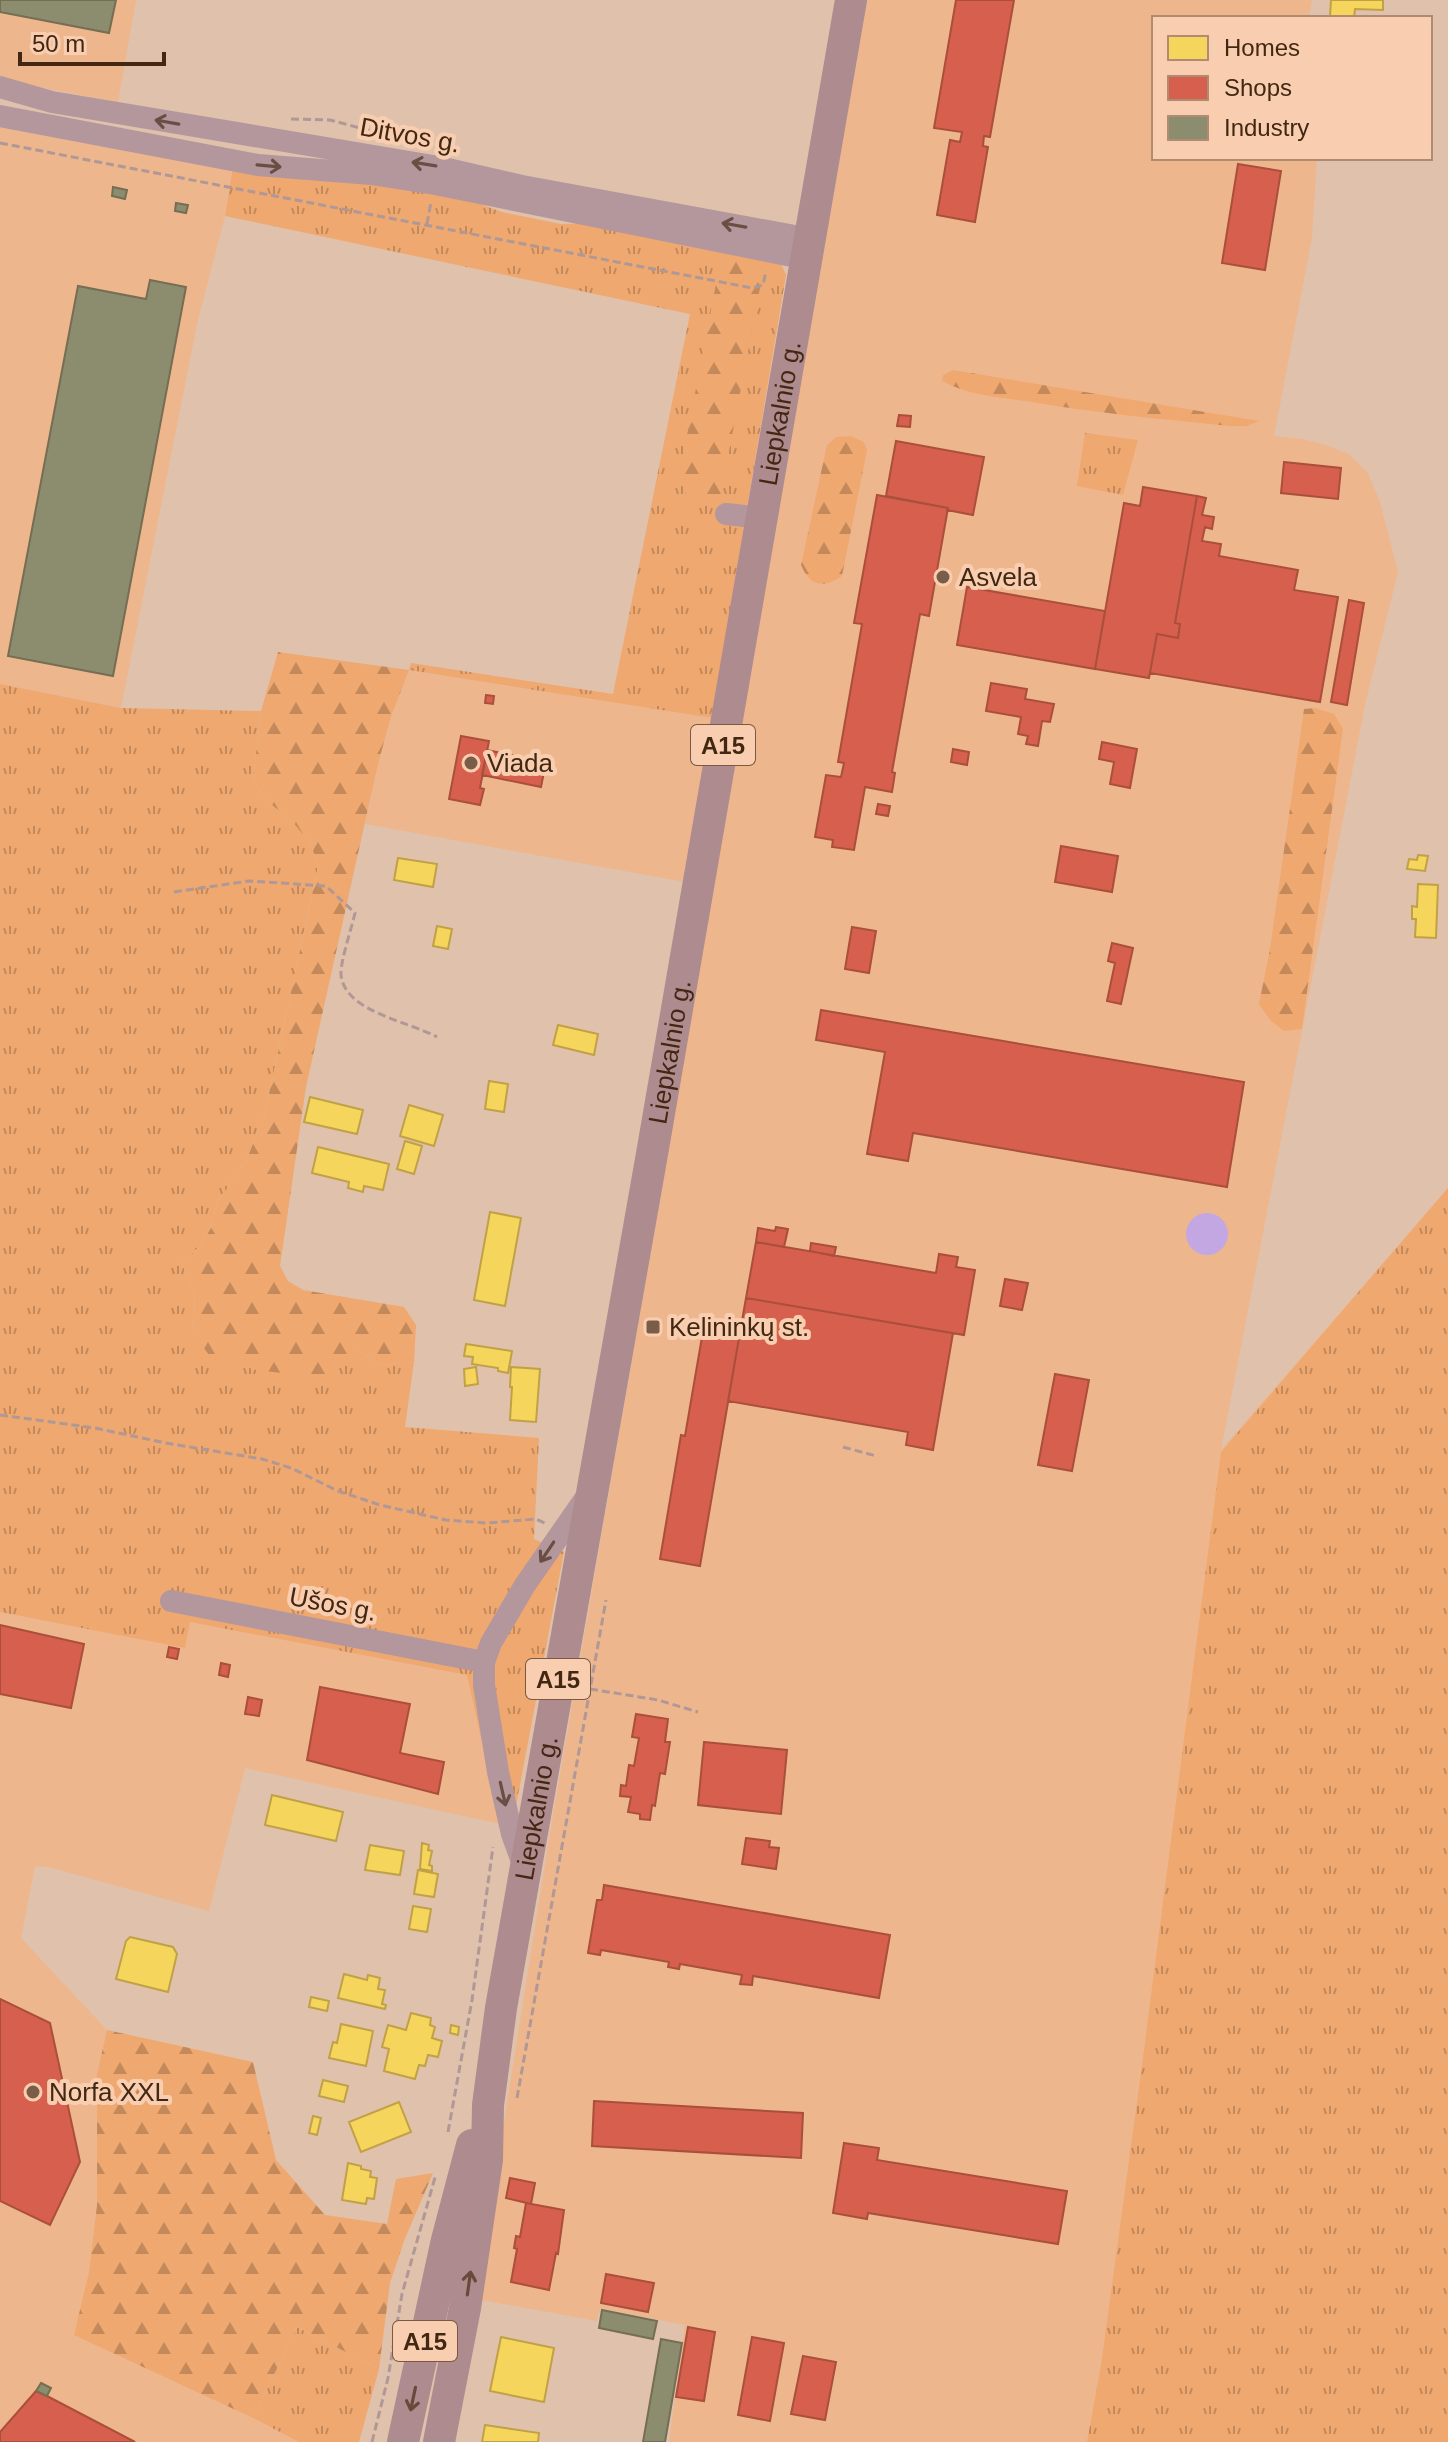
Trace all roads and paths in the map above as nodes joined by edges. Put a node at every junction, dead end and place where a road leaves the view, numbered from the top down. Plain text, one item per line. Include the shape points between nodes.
1 (851, 0) edge
2 (0, 87) edge
3 (52, 102) junction
4 (0, 116) edge
5 (47, 125) junction
6 (0, 143) edge
7 (809, 249) junction
8 (769, 251) junction
9 (726, 514) dead end
10 (762, 518) junction
11 (174, 892) dead end
12 (437, 1037) dead end
13 (0, 1415) edge
14 (843, 1447) dead end
15 (876, 1456) dead end
16 (593, 1489) junction
17 (561, 1531) junction
18 (606, 1600) dead end
19 (171, 1601) dead end
20 (484, 1662) junction
21 (590, 1689) junction
22 (698, 1712) dead end
23 (494, 1844) dead end
24 (525, 1869) junction
25 (502, 2104) junction
26 (447, 2137) dead end
27 (439, 2165) dead end
28 (372, 2442) edge
29 (403, 2442) edge
30 (439, 2442) edge

1 - 7 highway, Liepkalnio g. / A15
2 - 3 street, Ditvos g.
3 - 5 street
7 -> 3 street, Ditvos g. via 439,167
4 - 5 street
5 -> 8 street via 258,165 435,184
6 - 8 path via 752,288 763,285
7 - 8 street
7 - 10 highway, Liepkalnio g. / A15
9 - 10 street
10 - 16 highway, Liepkalnio g. / A15
11 - 12 path via 249,881 326,886 355,913 340,973 346,991 357,1003
13 - 17 path via 262,1459 380,1505 446,1520 536,1519
14 - 15 path
16 - 17 street
16 - 24 highway, Liepkalnio g. / A15
17 -> 20 street via 511,1608
18 - 21 path
19 - 20 street, Ušos g.
20 -> 24 street via 498,1772
21 - 22 path
21 - 25 path
23 - 26 path
24 - 25 highway, Liepkalnio g. / A15 via 501,2008
25 -> 29 highway, Liepkalnio g. / A15 via 467,2156
30 -> 25 highway, Liepkalnio g. / A15 via 487,2160
27 - 28 path via 402,2294

